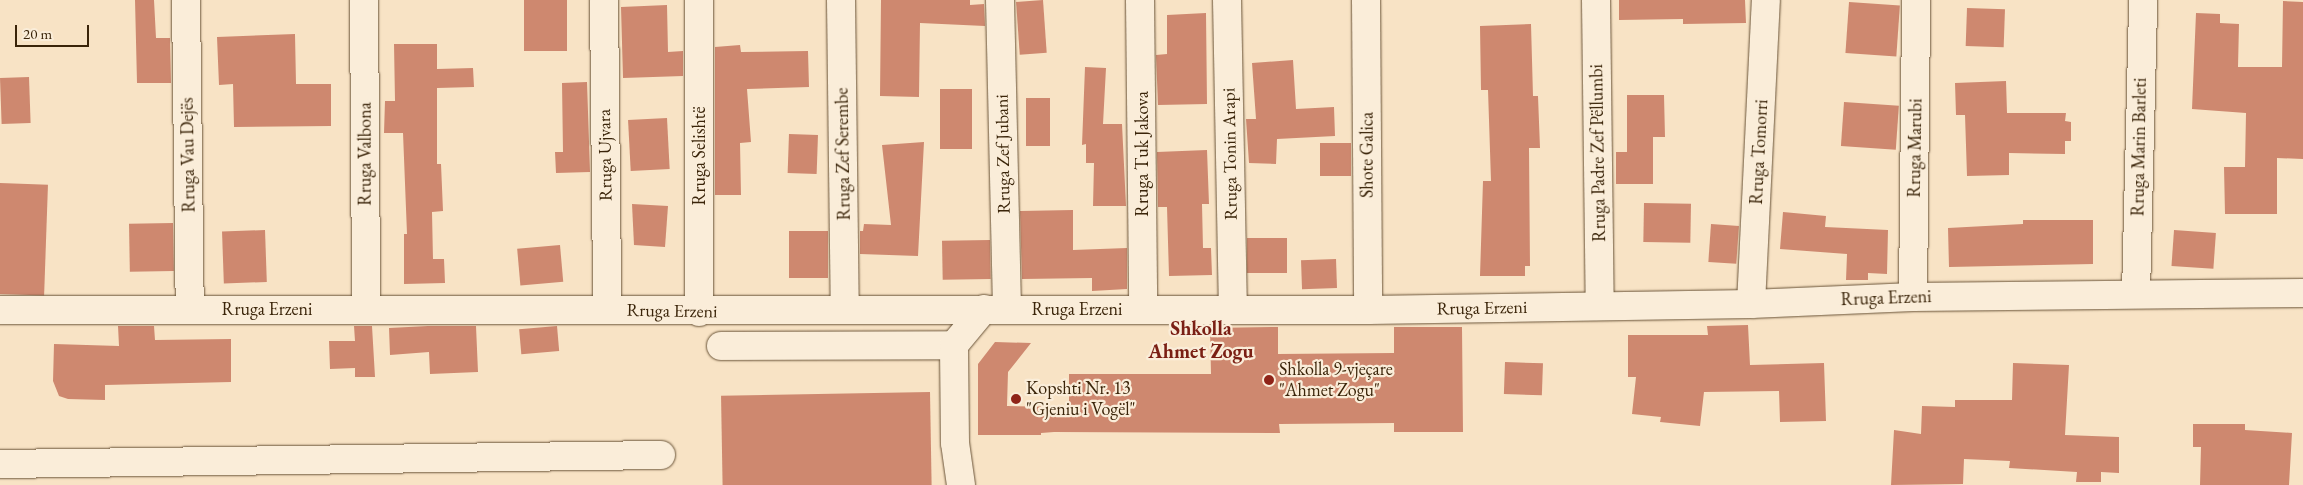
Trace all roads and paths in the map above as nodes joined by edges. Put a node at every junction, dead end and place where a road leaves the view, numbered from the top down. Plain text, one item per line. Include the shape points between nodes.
1 (186, 0) edge
2 (364, 0) edge
3 (604, 0) edge
4 (699, 0) edge
5 (840, 0) edge
6 (1000, 0) edge
7 (1140, 0) edge
8 (1228, 0) edge
9 (1366, 0) edge
10 (1596, 0) edge
11 (1766, 0) edge
12 (1916, 0) edge
13 (2143, 0) edge
14 (2303, 293) edge
15 (2136, 294) junction
16 (1913, 297) junction
17 (1751, 304) junction
18 (1600, 306) junction
19 (366, 308) junction
20 (845, 309) junction
21 (995, 309) junction
22 (1143, 309) junction
23 (1233, 309) junction
24 (0, 310) edge
25 (190, 310) junction
26 (607, 310) junction
27 (1368, 310) junction
28 (699, 312) junction
29 (954, 345) junction
30 (721, 346) dead end
31 (661, 455) dead end
32 (0, 464) edge
33 (961, 485) edge

1 - 25 street, Rruga Vau Dejës
2 - 19 street, Rruga Valbona
3 - 26 street, Rruga Ujvara
4 - 28 street, Rruga Selishtë
5 - 20 street, Rruga Zef Serembe
6 - 21 street, Rruga Zef Jubani
7 - 22 street, Rruga Tuk Jakova
8 - 23 street, Rruga Tonin Arapi
9 - 27 street, Shote Galica
10 - 18 street, Rruga Padre Zef Pëllumbi
11 - 17 street, Rruga Tomorri
12 - 16 street, Rruga Marubi
13 - 15 street, Rruga Marin Barleti
14 - 15 street, Rruga Erzeni
15 - 16 street, Rruga Erzeni
16 - 17 street, Rruga Erzeni
17 - 18 street, Rruga Erzeni
18 - 27 street, Rruga Erzeni
19 - 25 street, Rruga Erzeni
19 - 26 street, Rruga Erzeni
20 - 21 street, Rruga Erzeni
20 - 28 street, Rruga Erzeni
21 - 22 street, Rruga Erzeni
21 - 29 street
22 - 23 street, Rruga Erzeni
23 - 27 street, Rruga Erzeni
24 - 25 street, Rruga Erzeni
26 - 28 street, Rruga Erzeni
29 - 30 street
29 - 33 street via 955,443
31 - 32 street

